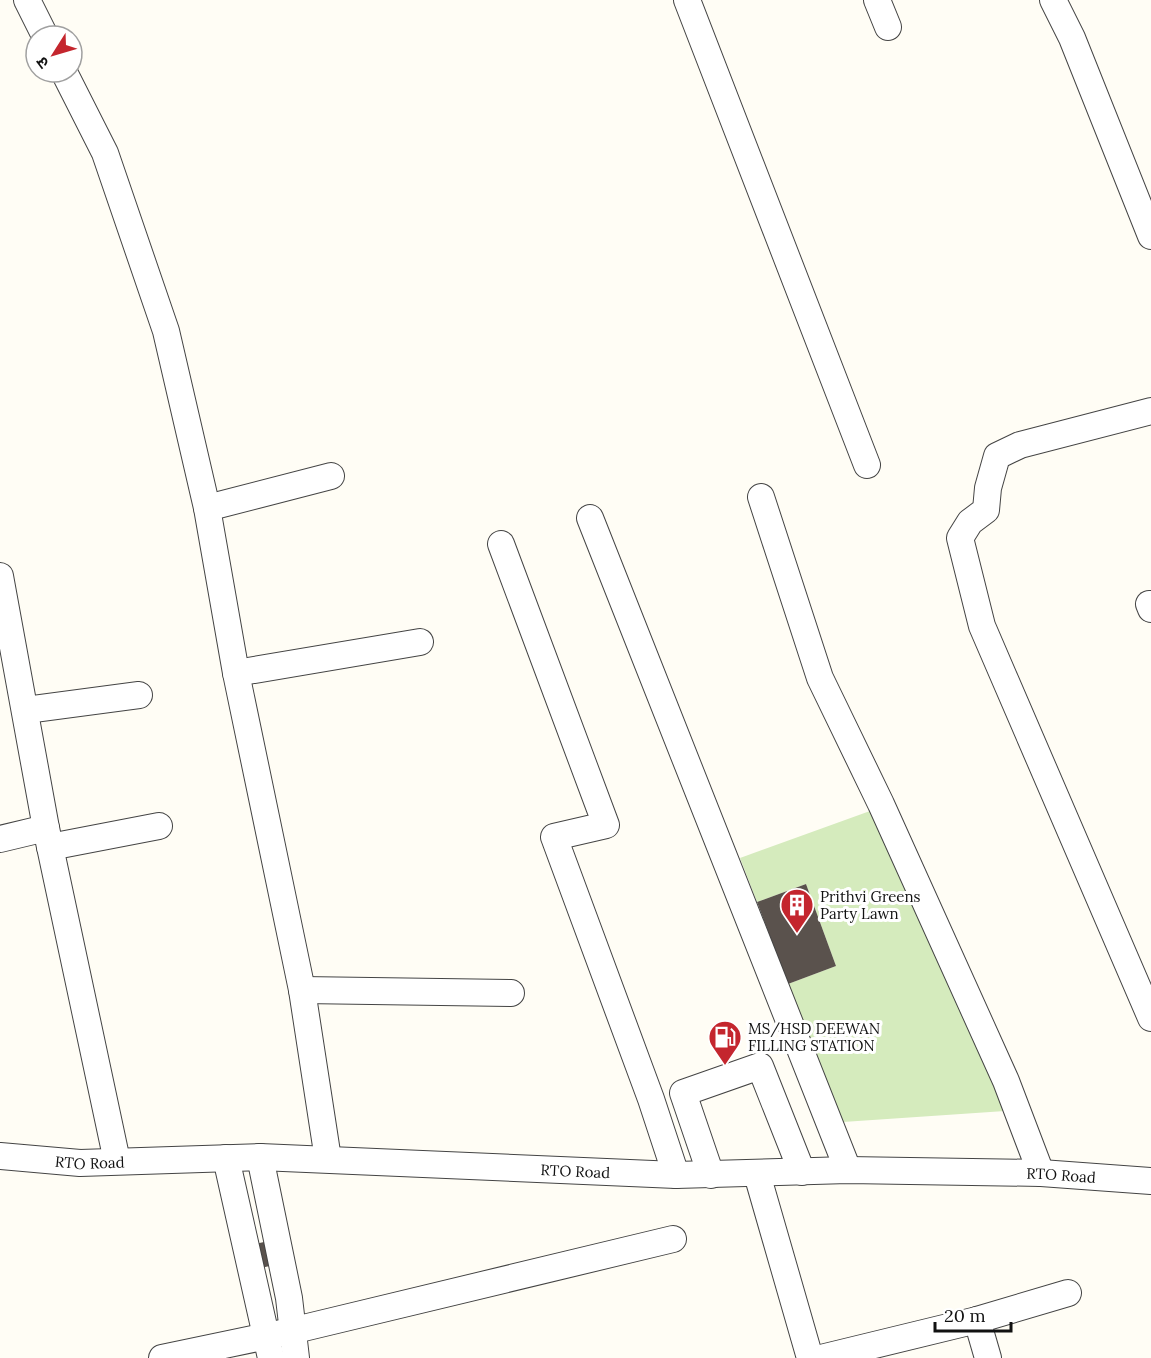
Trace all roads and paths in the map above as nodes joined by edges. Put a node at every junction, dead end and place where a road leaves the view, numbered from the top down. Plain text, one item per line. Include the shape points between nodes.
1 (27, 0) edge
2 (687, 0) edge
3 (877, 0) edge
4 (1053, 0) edge
5 (39, 24) edge
6 (888, 27) dead end
7 (70, 84) edge
8 (1151, 236) edge
9 (1151, 411) edge
10 (867, 465) dead end
11 (332, 476) dead end
12 (761, 497) dead end
13 (207, 508) junction
14 (590, 518) dead end
15 (501, 544) dead end
16 (0, 576) edge
17 (420, 642) dead end
18 (236, 673) junction
19 (139, 695) dead end
20 (26, 710) junction
21 (159, 826) dead end
22 (48, 837) junction
23 (0, 839) edge
24 (302, 990) junction
25 (511, 993) dead end
26 (1151, 1018) edge
27 (0, 1156) edge
28 (260, 1157) junction
29 (226, 1158) junction
30 (328, 1159) junction
31 (117, 1161) junction
32 (848, 1170) junction
33 (802, 1172) junction
34 (1041, 1173) junction
35 (757, 1174) junction
36 (676, 1175) junction
37 (711, 1175) junction
38 (1151, 1181) edge
39 (673, 1239) dead end
40 (1068, 1293) dead end
41 (977, 1320) junction
42 (291, 1331) junction
43 (268, 1347) edge
44 (162, 1358) edge
45 (296, 1358) edge
46 (810, 1358) edge
47 (821, 1358) edge
48 (988, 1358) edge

1 - 5 street
2 - 10 street
3 - 6 street
4 - 8 street
7 - 13 street via 105,153 166,331
9 - 26 street via 1020,445 997,456 986,510 970,522 960,538 982,626
11 - 13 street
12 - 34 street via 820,678 1006,1081
13 - 18 street
14 - 32 street
15 - 36 street via 606,825 554,837
16 - 20 street
17 - 18 street
18 - 24 street
19 - 20 street
20 - 22 street
21 - 22 street
22 - 23 street
22 - 31 street
24 - 25 street
24 - 30 street
27 - 31 street, RTO Road via 80,1163
28 - 29 street, RTO Road
28 - 30 street, RTO Road
28 - 42 street via 289,1298
29 - 31 street, RTO Road
29 - 43 street
30 - 36 street, RTO Road
32 - 33 street, RTO Road
32 - 34 street, RTO Road
33 - 35 street, RTO Road
33 - 37 street via 760,1066 683,1093
34 - 38 street, RTO Road
35 - 37 street, RTO Road
35 - 46 street
36 - 37 street, RTO Road
39 - 42 street
40 - 41 street
41 - 47 street
41 - 48 street
42 - 43 street
42 - 45 street
43 - 44 street

